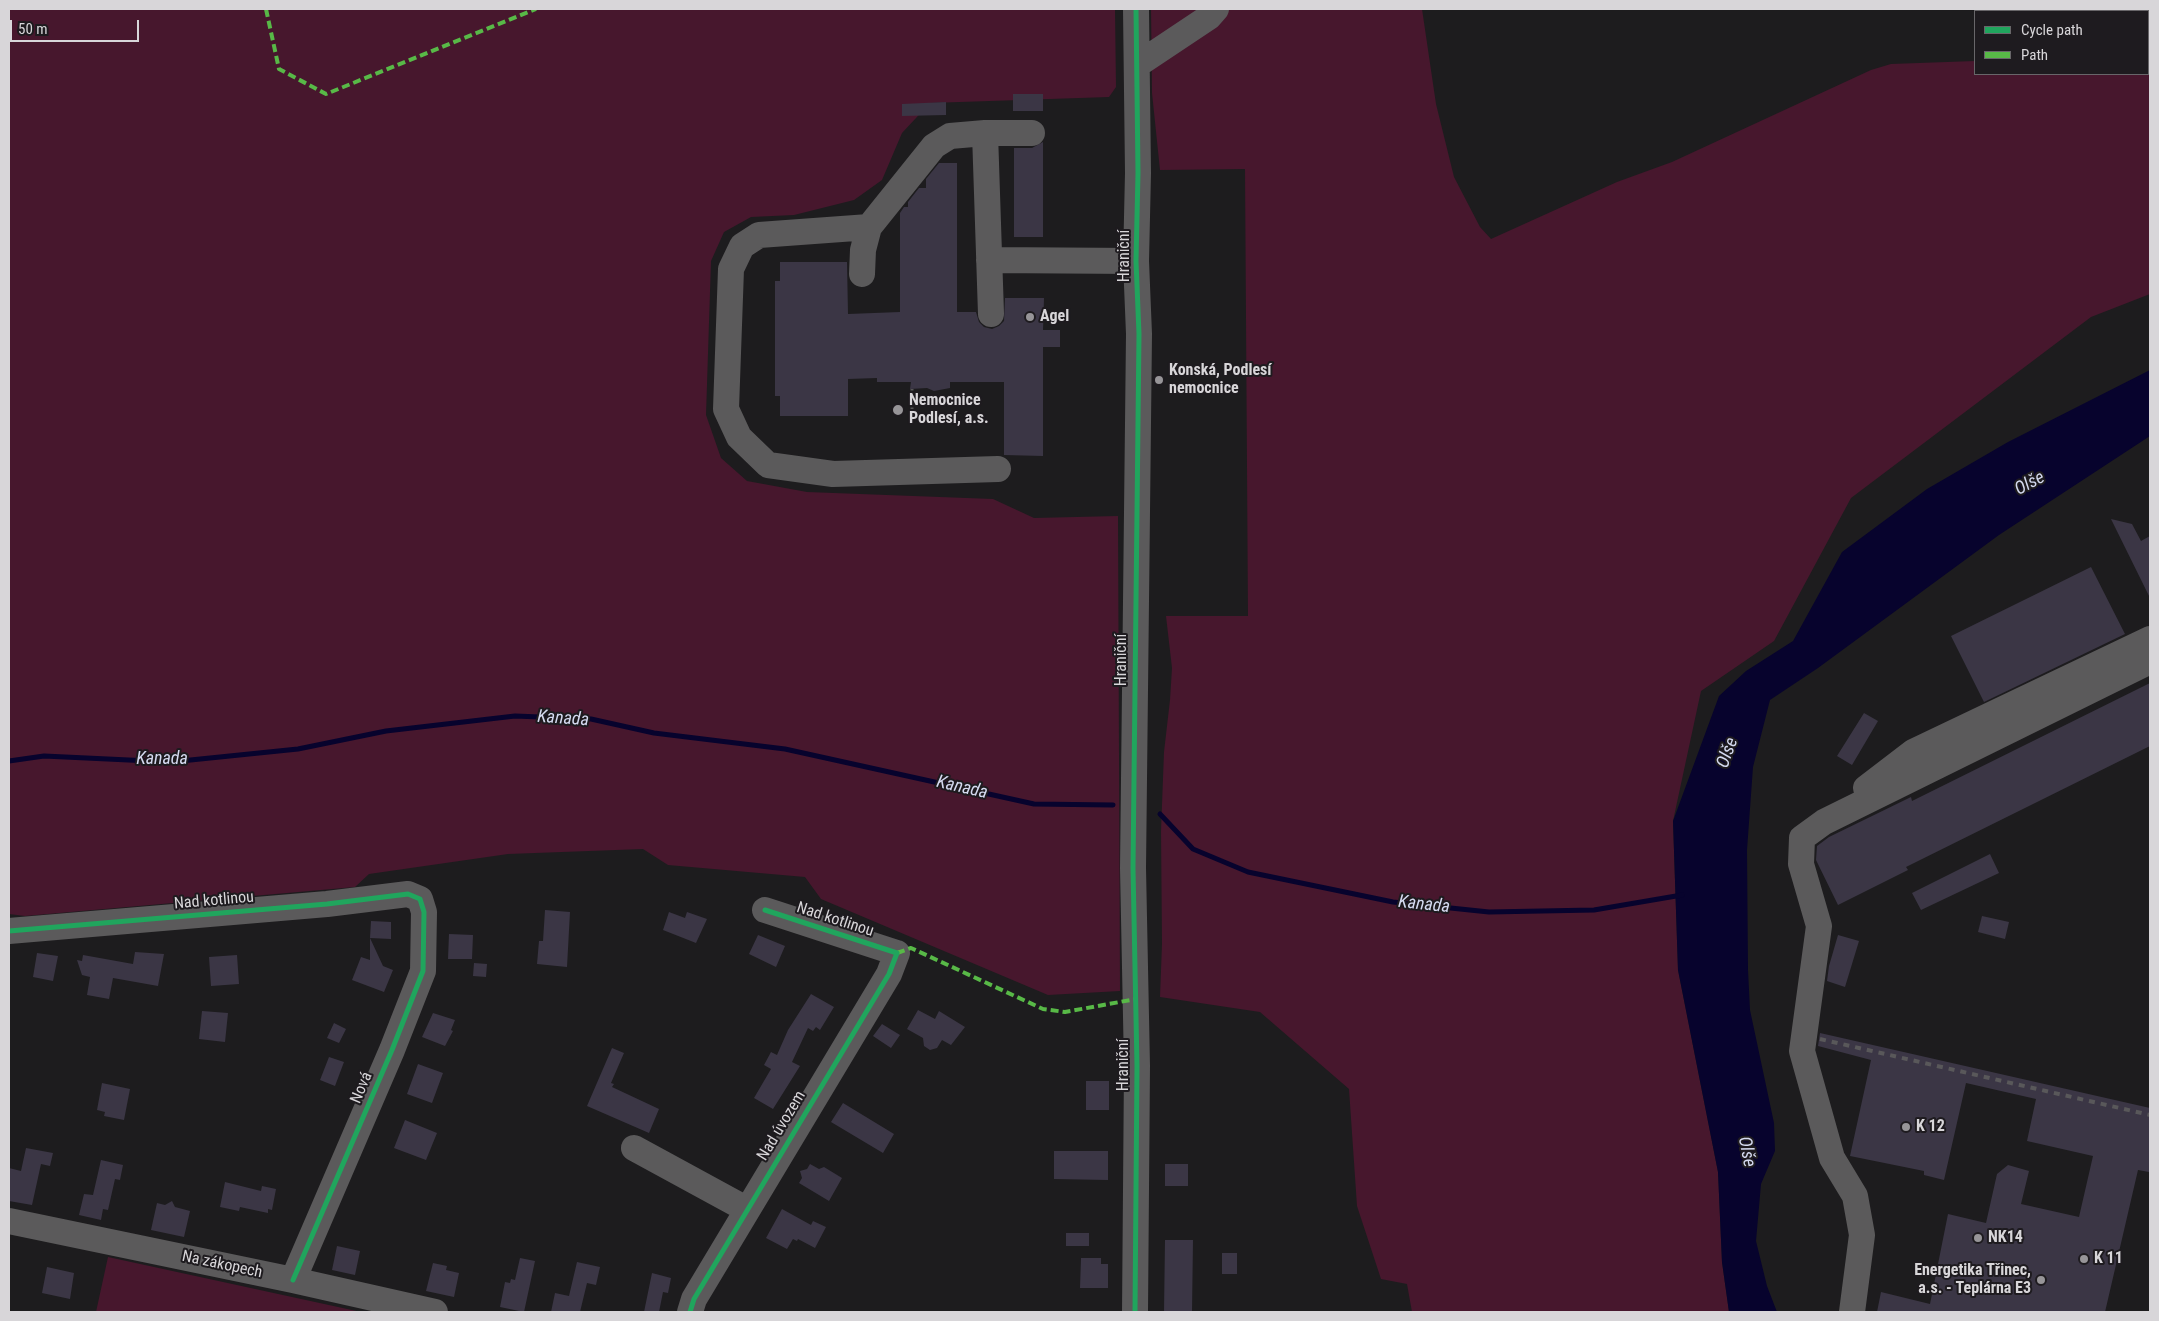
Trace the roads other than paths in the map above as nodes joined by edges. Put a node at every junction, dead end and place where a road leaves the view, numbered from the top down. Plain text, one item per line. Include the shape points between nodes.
1 (1136, 9) edge
2 (1216, 9) edge
3 (1137, 65) junction
4 (985, 133) junction
5 (1032, 133) dead end
6 (869, 227) junction
7 (989, 260) junction
8 (1136, 261) junction
9 (862, 274) dead end
10 (991, 314) dead end
11 (998, 469) dead end
12 (2150, 639) edge
13 (2150, 661) edge
14 (1824, 822) junction
15 (420, 899) joint
16 (765, 910) dead end
17 (9, 931) edge
18 (897, 953) joint
19 (634, 1148) dead end
20 (746, 1209) junction
21 (9, 1221) edge
22 (293, 1280) junction
23 (436, 1312) edge
24 (690, 1312) edge
25 (1135, 1312) edge
26 (1852, 1312) edge

1 - 3 street, Hraniční
2 - 3 street
3 - 8 street, Hraniční
4 - 5 street
4 - 6 street via 950,136 934,146
4 - 7 street
6 - 9 street via 863,250
6 - 11 street via 759,235 742,246 732,269 726,409 739,437 768,465 833,474
7 - 8 street
7 - 10 street
8 - 25 street, Hraniční via 1139,334 1133,858 1137,1066
12 - 14 street via 1913,752
13 - 14 street
14 - 26 street via 1802,838 1801,864 1819,926 1802,1051 1832,1158 1855,1196 1862,1235
15 - 17 street, Nad kotlinou via 408,894
15 - 22 street, Nová via 424,912 422,971 392,1050
16 - 18 street, Nad kotlinou
18 - 20 street, Nad úvozem via 889,974
19 - 20 street
20 - 24 street, Nad úvozem via 694,1299
21 - 22 street, Na zákopech
22 - 23 street, Na zákopech

